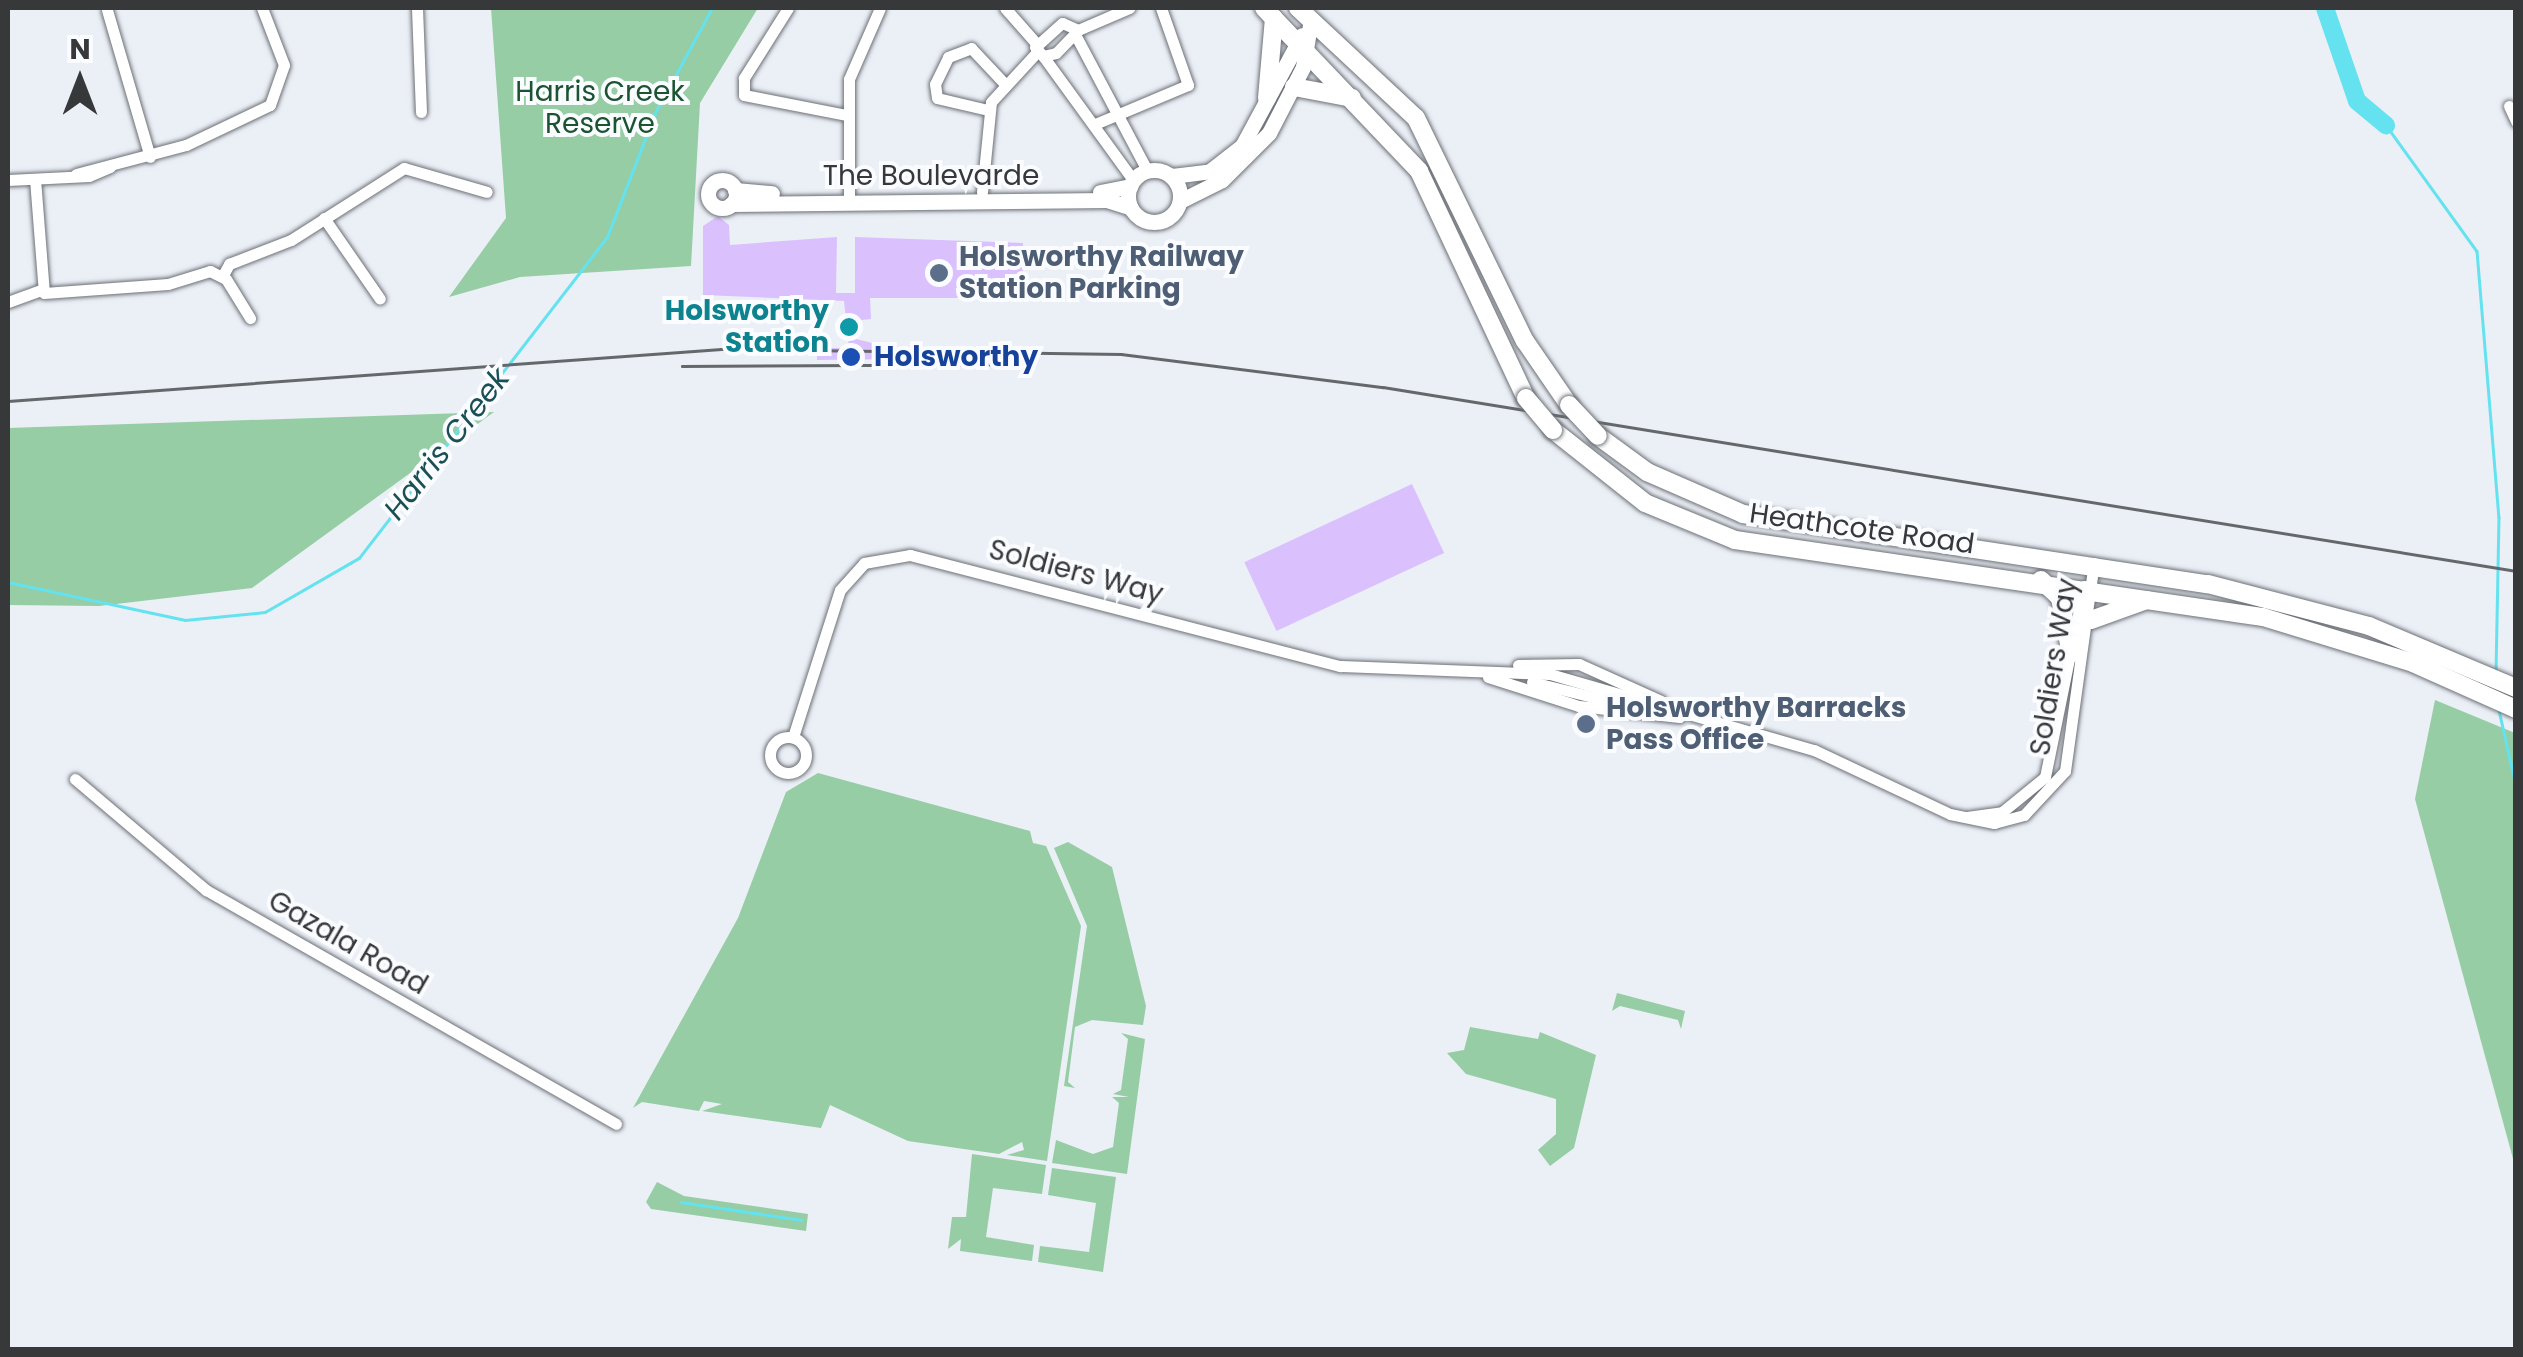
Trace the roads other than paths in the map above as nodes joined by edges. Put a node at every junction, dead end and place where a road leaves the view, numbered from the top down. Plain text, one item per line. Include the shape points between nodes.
1 (262, 8) edge
2 (417, 8) edge
3 (788, 8) edge
4 (880, 8) edge
5 (1005, 8) edge
6 (1066, 8) edge
7 (1129, 8) edge
8 (1160, 8) edge
9 (107, 10) dead end
10 (1269, 13) edge
11 (1305, 13) edge
12 (1075, 30) junction
13 (1302, 44) junction
14 (1038, 50) junction
15 (1003, 82) junction
16 (1294, 88) junction
17 (1268, 98) junction
18 (1357, 100) junction
19 (2508, 106) dead end
20 (988, 110) junction
21 (421, 112) dead end
22 (847, 115) junction
23 (1118, 120) junction
24 (2516, 121) edge
25 (1094, 124) junction
26 (150, 157) junction
27 (1172, 176) junction
28 (35, 179) junction
29 (1137, 179) junction
30 (8, 180) edge
31 (486, 192) dead end
32 (982, 192) junction
33 (733, 197) dead end
34 (849, 197) junction
35 (1180, 201) junction
36 (1131, 208) junction
37 (324, 218) junction
38 (222, 276) junction
39 (40, 290) junction
40 (380, 298) dead end
41 (8, 302) edge
42 (250, 318) dead end
43 (2094, 563) junction
44 (2041, 580) junction
45 (2090, 587) junction
46 (2158, 597) junction
47 (2091, 620) junction
48 (2071, 654) junction
49 (1464, 671) junction
50 (2469, 676) junction
51 (2514, 698) edge
52 (1691, 716) junction
53 (793, 738) dead end
54 (75, 778) dead end
55 (1958, 817) junction
56 (616, 1124) dead end

1 - 26 street via 284,65 276,98 222,130
2 - 21 street
3 - 22 street via 744,78 744,95
4 - 22 street via 854,58
5 - 14 street
6 - 12 street
7 - 12 street
8 - 23 street via 1188,86
9 - 26 street
10 - 13 main road, Heathcote Road
10 - 17 main road
11 - 13 street
11 - 43 main road, Heathcote Road, bridge via 1416,118 1525,341 1568,405 1647,472 1753,517
12 - 14 street
12 - 14 street
12 - 23 street
13 - 16 street
13 - 17 street
13 - 18 main road, Heathcote Road
14 - 15 street
14 - 25 street
15 - 20 street
15 - 20 street via 971,48 948,56 935,84 937,98
16 - 18 main road
16 - 35 street via 1240,165
17 - 27 street via 1232,156 1197,176
18 - 44 main road, Heathcote Road, bridge via 1420,171 1526,398 1552,430 1645,502 1735,540
19 - 24 street
20 - 32 street
22 - 34 street
23 - 25 street
23 - 29 street
25 - 29 street
26 - 28 street
27 - 29 street, The Boulevarde
27 - 35 street
28 - 30 street
28 - 39 street
29 - 32 street, The Boulevarde
29 - 36 street
31 - 37 street via 410,168
32 - 34 street, The Boulevarde
33 - 34 street, The Boulevarde
34 - 36 street, The Boulevarde via 1107,200
35 - 36 street, The Boulevarde via 1159,222
37 - 38 street via 234,263
37 - 40 street
38 - 39 street via 58,296
38 - 42 street
39 - 41 street via 28,300
43 - 45 street
43 - 50 main road, Heathcote Road via 2318,611
44 - 45 main road, Heathcote Road
44 - 48 main road via 2060,598
45 - 46 main road, Heathcote Road
45 - 47 street, Soldiers Way
45 - 48 street, Soldiers Way
46 - 47 main road
46 - 50 main road, Heathcote Road via 2307,628
47 - 55 street, Soldiers Way via 2070,754 2056,786 2010,819
48 - 55 street, Soldiers Way via 2045,777 2002,812
49 - 52 street, Soldiers Way via 1579,706
49 - 52 street, Soldiers Way via 1579,664
49 - 53 street, Soldiers Way via 1340,666 893,554 860,566 840,590
50 - 51 main road, Heathcote Road
52 - 55 street, Soldiers Way via 1814,750
54 - 56 street, Gazala Road via 206,890

